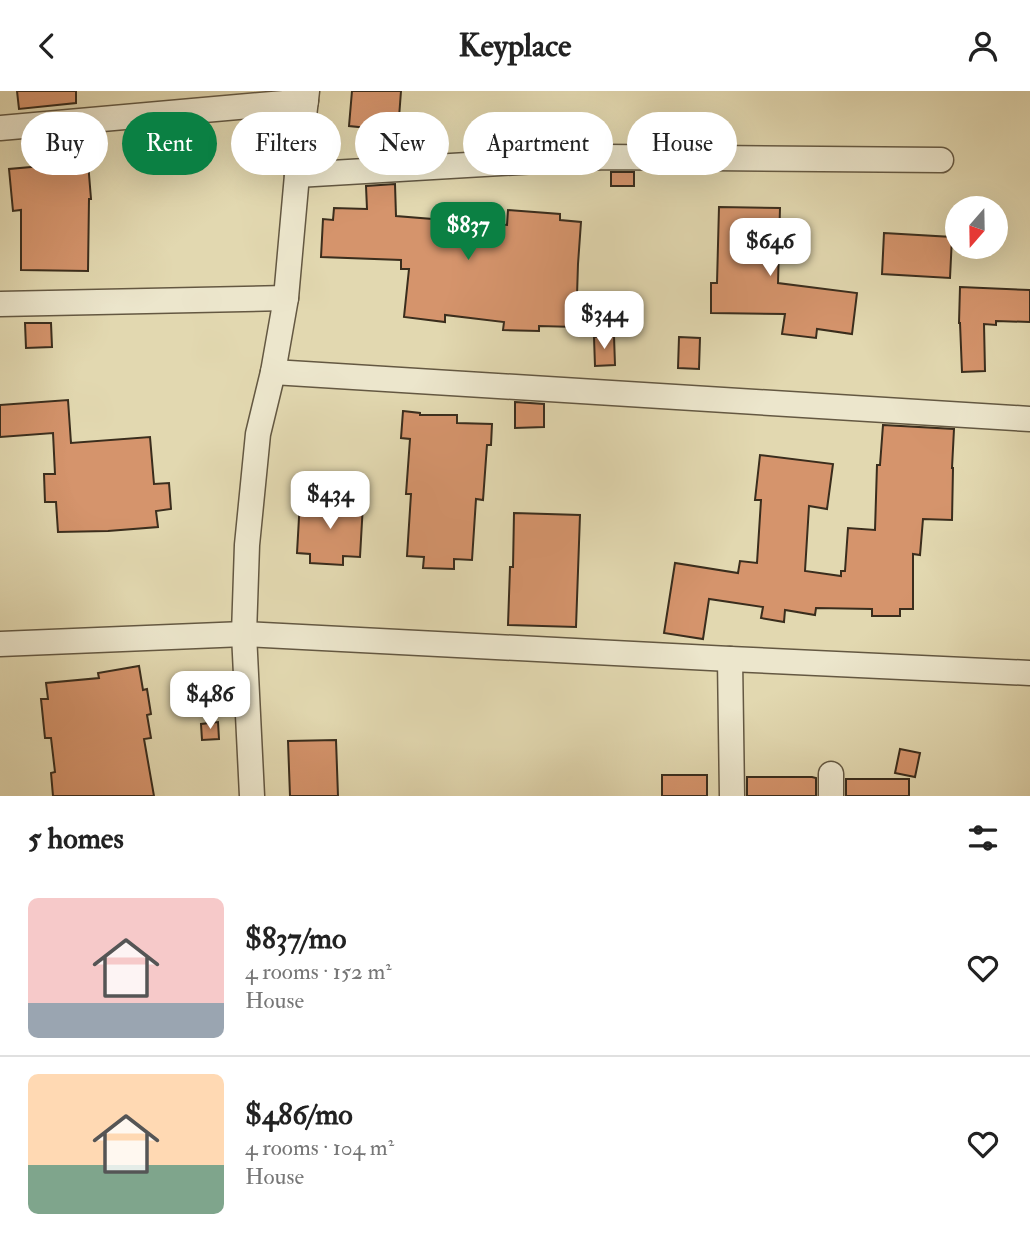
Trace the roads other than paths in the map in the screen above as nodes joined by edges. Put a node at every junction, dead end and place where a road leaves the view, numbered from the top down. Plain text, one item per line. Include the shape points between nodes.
1 (307, 96) edge
2 (0, 128) edge
3 (942, 160) dead end
4 (341, 172) edge
5 (297, 175) edge
6 (286, 298) junction
7 (0, 304) edge
8 (273, 372) junction
9 (1030, 419) edge
10 (244, 633) junction
11 (0, 644) edge
12 (730, 659) junction
13 (1030, 673) edge
14 (252, 796) edge
15 (732, 796) edge

1 - 2 street
3 - 4 street via 605,157
5 - 6 street
6 - 7 street
6 - 8 street
8 - 9 street
8 - 10 street via 258,434
10 - 11 street
10 - 12 street
10 - 14 street
12 - 13 street
12 - 15 street

